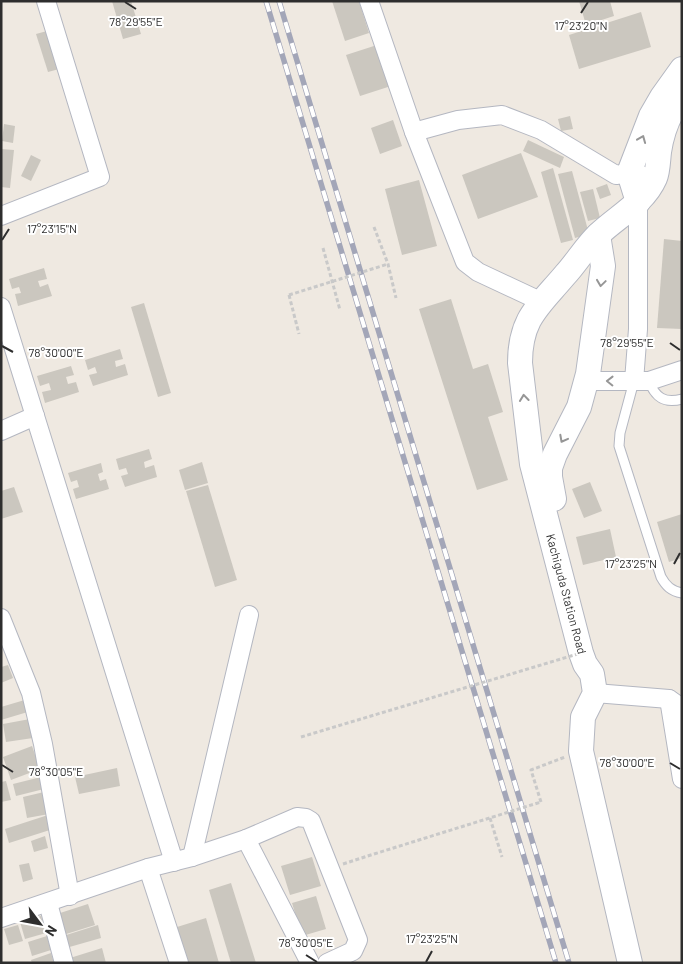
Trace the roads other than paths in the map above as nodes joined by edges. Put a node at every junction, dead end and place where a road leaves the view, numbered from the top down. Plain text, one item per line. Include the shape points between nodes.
1 (46, 1) edge
2 (369, 1) edge
3 (682, 70) edge
4 (682, 96) edge
5 (414, 132) junction
6 (629, 173) junction
7 (655, 177) junction
8 (638, 202) junction
9 (1, 216) edge
10 (598, 235) junction
11 (540, 301) junction
12 (1, 307) edge
13 (682, 370) edge
14 (587, 381) junction
15 (641, 381) junction
16 (682, 399) edge
17 (35, 416) junction
18 (1, 430) edge
19 (682, 593) edge
20 (249, 615) dead end
21 (1, 618) edge
22 (589, 673) junction
23 (675, 703) edge
24 (682, 779) edge
25 (246, 838) junction
26 (192, 857) junction
27 (174, 862) junction
28 (148, 868) junction
29 (70, 896) junction
30 (48, 903) junction
31 (1, 918) edge
32 (64, 963) edge
33 (179, 963) edge
34 (310, 963) edge
35 (327, 963) edge
36 (630, 963) edge

1 - 9 street via 100,178
2 - 5 street
6 -> 3 main road via 651,116
4 - 7 main road, Kachiguda Station Road via 666,122
5 - 6 street via 458,120 502,115 541,130 616,175
5 - 11 street via 465,262 478,272
6 - 7 street
6 - 8 main road
7 - 8 main road, Kachiguda Station Road
8 - 10 main road, Kachiguda Station Road
8 - 15 street
10 - 11 main road, Kachiguda Station Road
10 -> 14 main road, Kachiguda Station Road via 603,266
22 -> 11 main road, Kachiguda Station Road via 530,452 520,349 531,315
12 - 17 street
13 - 15 street
15 -> 14 street
14 -> 22 main road, Kachiguda Station Road via 579,406 555,454 550,477 594,639 596,650
15 - 16 lane via 662,399 673,402
15 - 19 lane via 620,433 619,446 661,577 665,585
17 - 18 street
17 - 27 street
20 - 26 street
21 - 29 street via 32,693
22 - 23 street
22 - 36 main road via 581,752
23 - 24 street
25 - 26 street
25 - 34 street
25 - 35 street via 297,817 311,821 358,940 353,951
26 - 27 street
27 - 28 street
28 - 29 street
28 - 33 street
29 - 30 street
30 - 31 street
30 - 32 street

